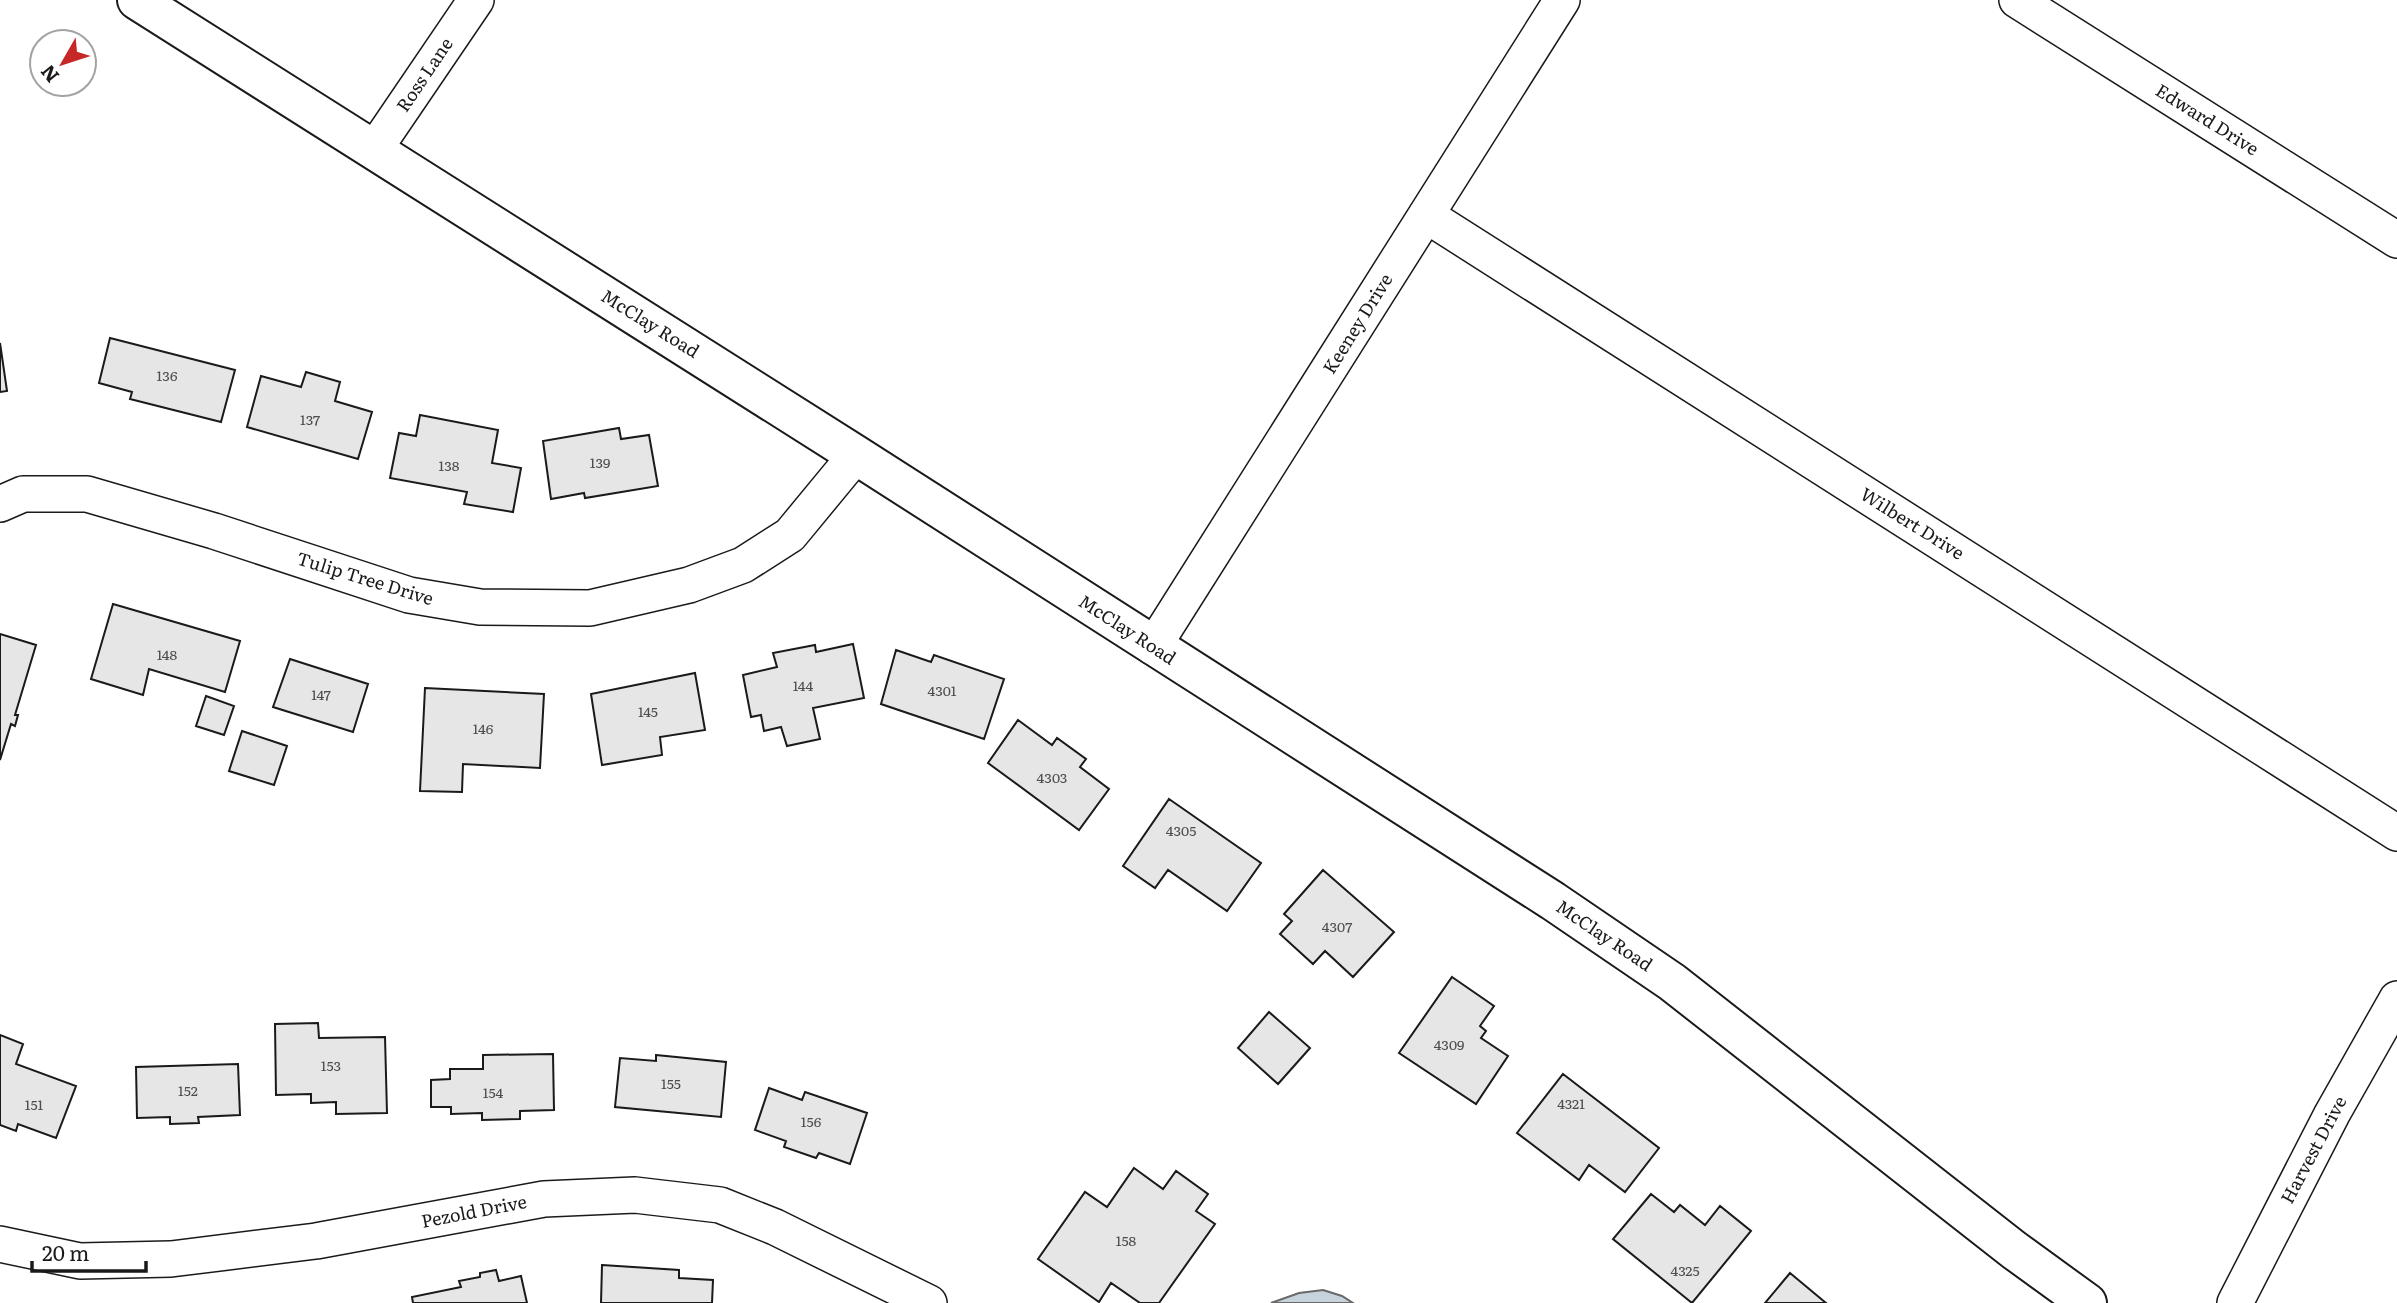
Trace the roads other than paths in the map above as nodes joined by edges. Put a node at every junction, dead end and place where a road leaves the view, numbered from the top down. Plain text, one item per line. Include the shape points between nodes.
1 (137, 0) edge
2 (476, 0) edge
3 (1562, 0) edge
4 (2017, 0) edge
5 (374, 150) junction
6 (1426, 215) junction
7 (2397, 240) edge
8 (856, 455) junction
9 (0, 504) edge
10 (1153, 647) junction
11 (2397, 833) edge
12 (2397, 999) edge
13 (0, 1244) edge
14 (929, 1303) edge
15 (2087, 1303) edge
16 (2235, 1303) edge

1 - 5 main road, McClay Road
2 - 5 street, Ross Lane
3 - 6 street, Keeney Drive
4 - 7 street, Edward Drive
5 - 8 main road, McClay Road
6 - 10 street, Keeney Drive
6 - 11 street, Wilbert Drive
8 - 9 street, Tulip Tree Drive via 790,535 743,565 689,585 590,608 480,607 410,595 87,494 23,494
8 - 10 main road, McClay Road
10 - 15 main road, McClay Road via 1356,773 1672,982
12 - 16 street, Harvest Drive
13 - 14 street, Pezold Drive via 80,1261 171,1259 316,1241 544,1199 635,1195 720,1205

